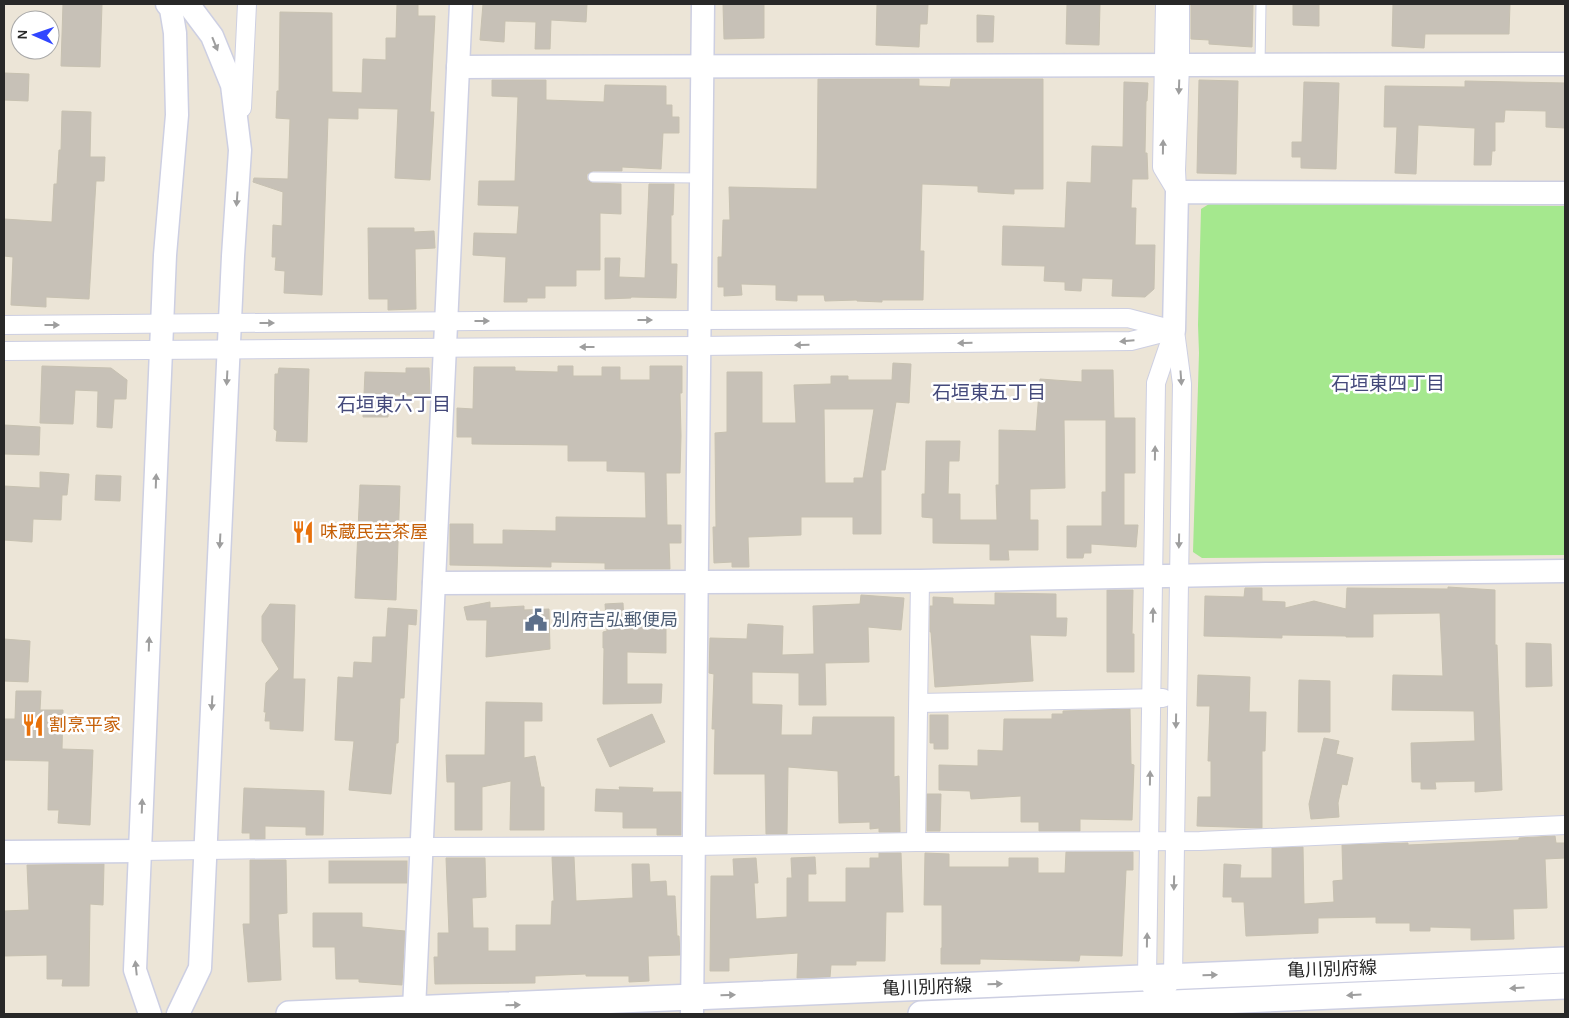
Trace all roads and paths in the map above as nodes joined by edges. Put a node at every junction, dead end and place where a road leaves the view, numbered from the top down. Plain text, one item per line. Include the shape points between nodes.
1 (167, 4) edge
2 (188, 4) edge
3 (247, 4) edge
4 (461, 4) edge
5 (703, 4) edge
6 (1165, 4) edge
7 (1180, 4) edge
8 (1261, 4) edge
9 (1565, 64) edge
10 (1172, 65) junction
11 (1260, 65) junction
12 (458, 67) junction
13 (702, 67) junction
14 (240, 150) junction
15 (593, 177) dead end
16 (701, 178) junction
17 (1177, 192) junction
18 (1565, 193) edge
19 (699, 320) junction
20 (446, 321) junction
21 (230, 323) junction
22 (163, 324) junction
23 (4, 325) edge
24 (1174, 330) junction
25 (699, 346) junction
26 (445, 348) junction
27 (161, 349) junction
28 (229, 349) junction
29 (4, 351) edge
30 (1565, 571) edge
31 (1153, 576) junction
32 (1179, 576) junction
33 (920, 581) junction
34 (697, 582) junction
35 (434, 583) junction
36 (1177, 697) junction
37 (1152, 698) junction
38 (919, 703) junction
39 (1565, 825) edge
40 (1149, 841) junction
41 (1175, 841) junction
42 (916, 842) junction
43 (694, 846) junction
44 (422, 847) junction
45 (206, 850) junction
46 (140, 851) junction
47 (4, 852) edge
48 (1565, 960) edge
49 (1173, 976) junction
50 (1147, 977) junction
51 (1565, 986) edge
52 (692, 1006) edge
53 (414, 1009) junction
54 (1159, 1009) edge
55 (150, 1014) edge
56 (178, 1014) edge
57 (290, 1014) edge
58 (921, 1014) edge

1 - 22 street via 171,9 175,33 177,115 165,255
2 -> 14 street via 212,36 232,85
3 - 14 street
4 - 12 street
5 - 13 street
6 - 10 street
7 - 10 street
8 - 11 lane
9 - 11 street
10 - 11 street
10 - 13 street
10 - 17 street
12 - 13 street
12 - 20 street
13 - 16 street
14 -> 21 street
15 - 16 lane
16 - 19 street
17 - 18 street
17 - 24 street
20 -> 19 street
19 - 24 street via 1128,318
19 - 25 street
21 -> 20 street
20 - 26 street
21 - 22 street
21 - 28 street
23 -> 22 street
22 - 27 street
24 -> 25 street via 1130,341
31 -> 24 street via 1156,383
24 -> 32 street via 1182,384
25 -> 26 street
25 - 34 street
26 - 28 street
26 - 35 street
27 - 28 street
27 - 29 street
46 -> 27 street
28 -> 45 street
30 - 32 street
31 - 32 street
31 - 33 street
37 -> 31 street
32 - 36 street
33 - 34 street
33 - 38 street
34 - 35 street
34 - 43 street
35 - 44 street
36 - 37 street
36 -> 41 street
37 - 38 street
40 -> 37 street
38 - 42 street
39 - 41 street
40 - 41 street
40 - 42 street
50 -> 40 street
41 -> 49 street
42 - 43 street
43 - 44 street
43 - 52 street
44 - 45 street
44 - 53 street
45 - 46 street
45 - 56 street via 200,968
46 - 47 street
55 -> 46 street via 134,970
49 -> 48 main road, 亀川別府線
49 - 50 main road, 亀川別府線
49 - 54 street
52 -> 50 main road, 亀川別府線
50 - 54 street
51 -> 54 main road, 亀川別府線
53 -> 52 main road, 亀川別府線
53 - 57 main road, 亀川別府線
54 - 58 main road, 亀川別府線

